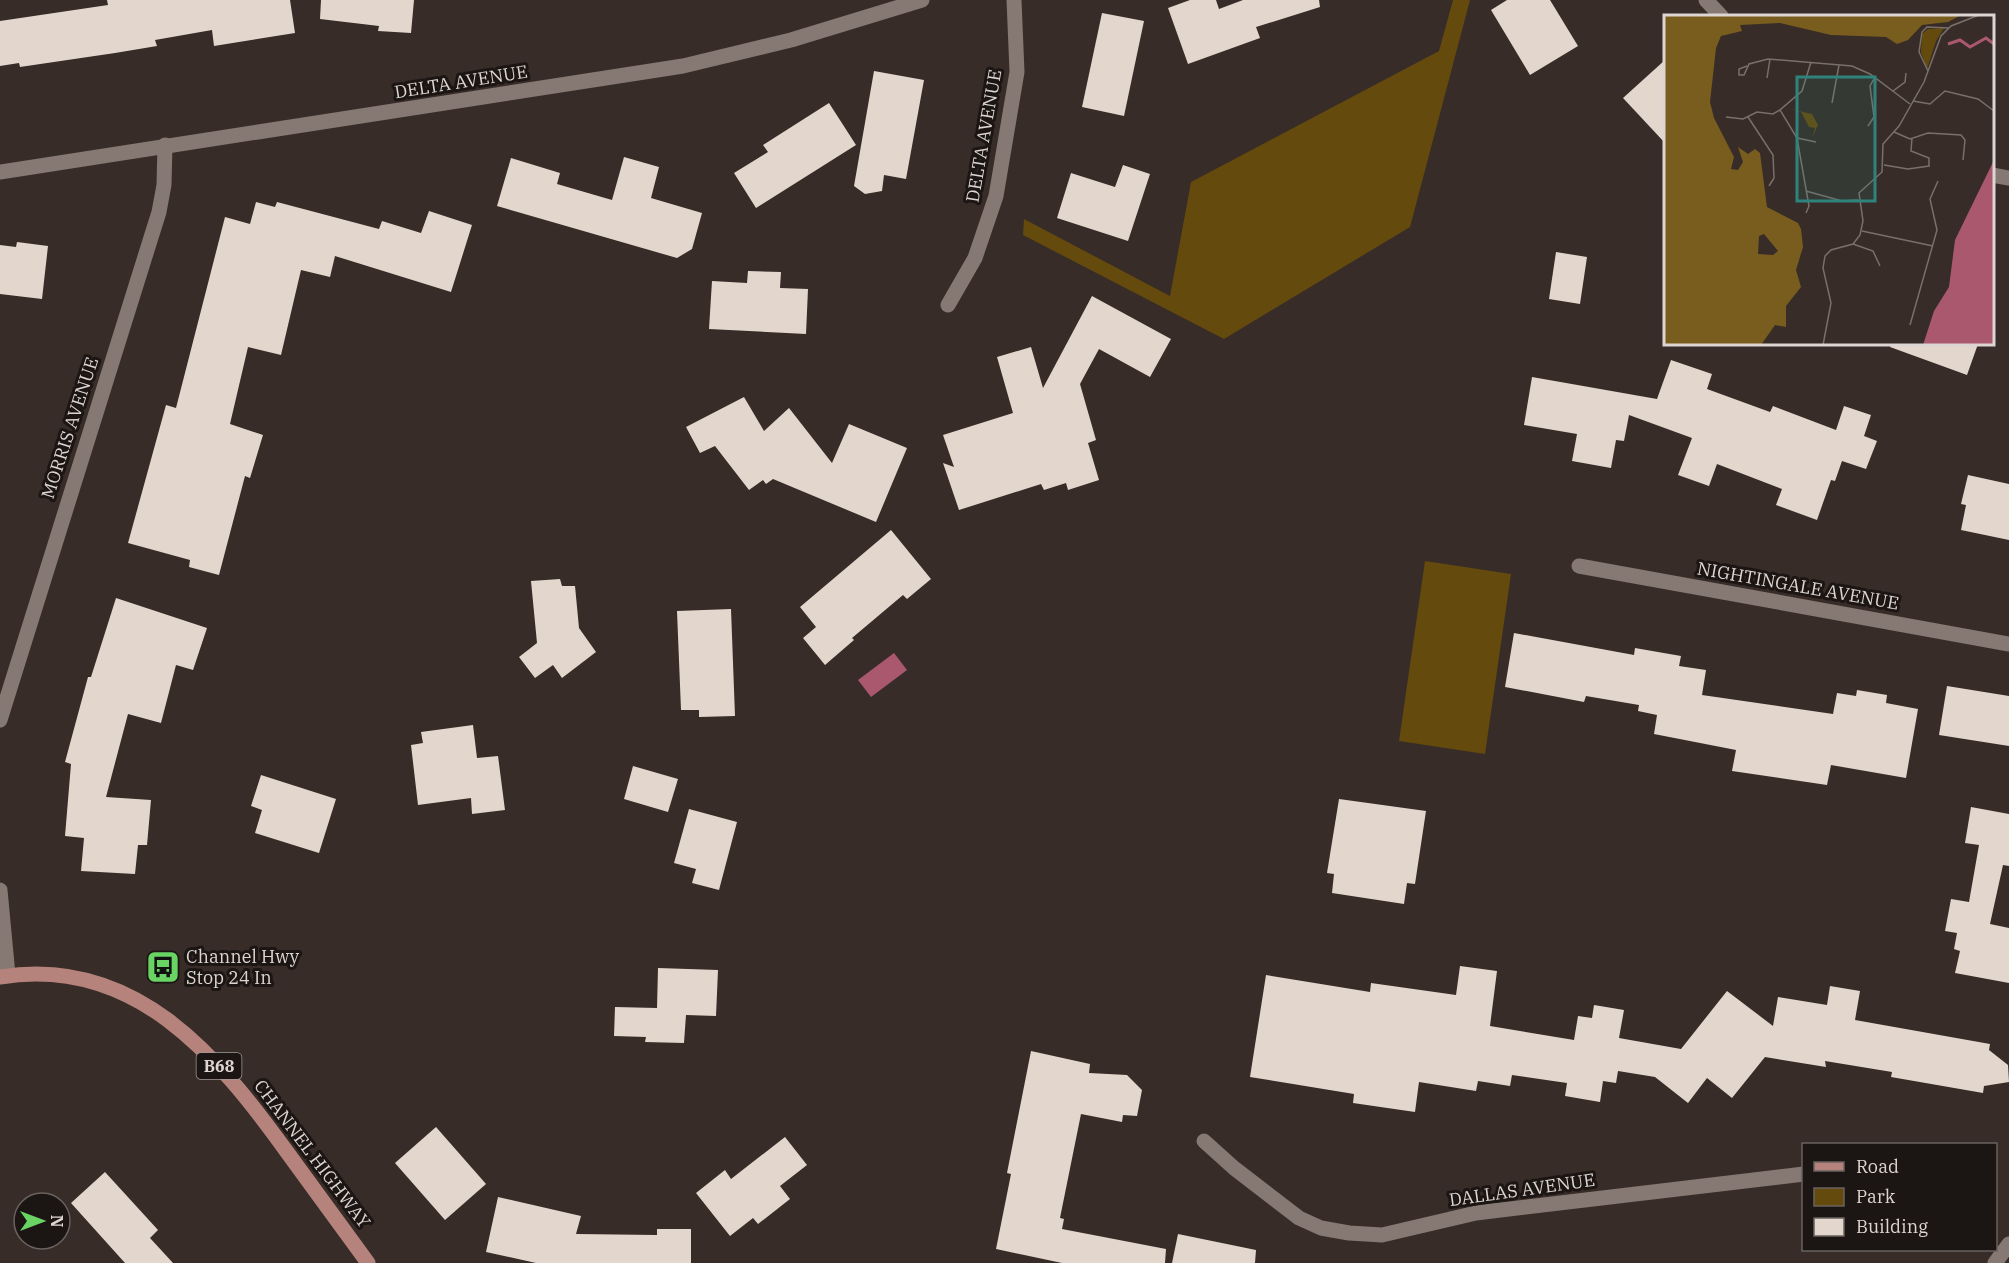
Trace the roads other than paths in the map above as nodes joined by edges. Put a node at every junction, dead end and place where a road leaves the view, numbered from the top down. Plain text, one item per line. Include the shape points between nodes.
1 (922, 0) edge
2 (1014, 0) edge
3 (1706, 0) edge
4 (1720, 15) edge
5 (165, 145) junction
6 (0, 172) edge
7 (1994, 175) edge
8 (2009, 178) edge
9 (948, 305) dead end
10 (1579, 566) dead end
11 (2009, 644) edge
12 (0, 720) edge
13 (0, 890) edge
14 (4, 976) edge
15 (1204, 1141) dead end
16 (1802, 1174) edge
17 (2004, 1244) edge
18 (368, 1263) edge
19 (1995, 1263) edge

1 - 5 street, DELTA AVENUE via 791,40 683,66
2 - 9 street, DELTA AVENUE via 1017,72 996,196 975,258
3 - 4 street
5 - 6 street, DELTA AVENUE
5 - 12 street, MORRIS AVENUE via 159,212
7 - 8 street
10 - 11 street, NIGHTINGALE AVENUE
13 - 14 street
14 - 18 main road, CHANNEL HIGHWAY / B68 via 75,978 113,989 159,1011 211,1057 246,1095
15 - 16 street, DALLAS AVENUE via 1299,1218 1321,1228 1382,1235 1476,1213
17 - 19 street

